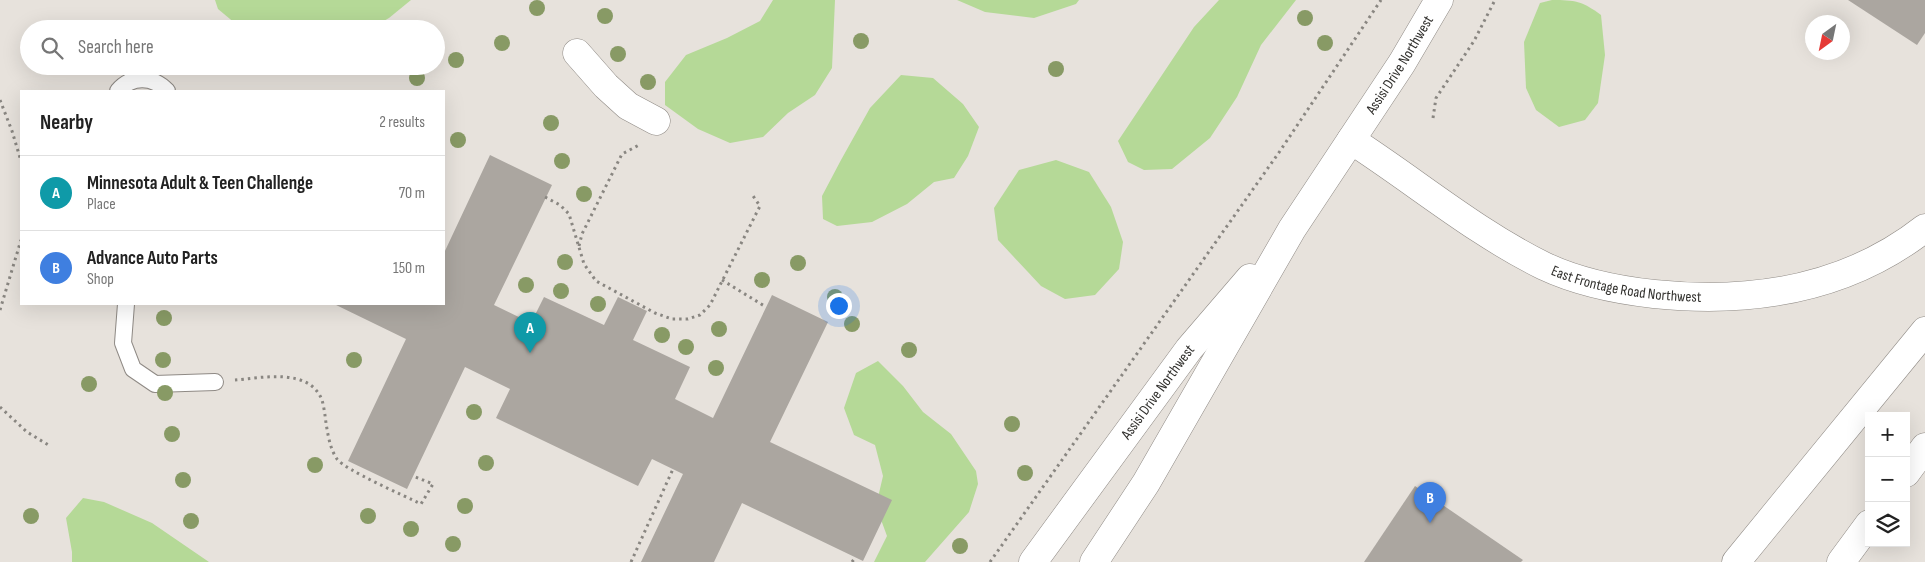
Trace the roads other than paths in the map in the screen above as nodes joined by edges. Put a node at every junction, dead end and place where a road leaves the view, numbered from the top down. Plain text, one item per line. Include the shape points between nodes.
1 (1439, 0) edge
2 (577, 53) dead end
3 (119, 90) edge
4 (166, 90) edge
5 (651, 131) road end
6 (1352, 140) junction
7 (1925, 228) edge
8 (1292, 229) junction
9 (126, 305) edge
10 (1925, 331) edge
11 (214, 382) road end
12 (1925, 447) edge
13 (1910, 468) edge
14 (1865, 529) edge
15 (1032, 562) edge
16 (1094, 562) edge
17 (1736, 562) edge
18 (1841, 562) edge

1 - 6 main road, Assisi Drive Northwest
2 - 5 main road
3 - 4 lane via 132,80 142,79 160,84
6 - 7 main road, East Frontage Road Northwest via 1454,213 1544,265 1597,284 1635,292 1691,298 1738,297 1796,289 1831,280 1895,248
6 - 8 main road, Assisi Drive Northwest
8 - 15 main road, Assisi Drive Northwest via 1189,349
8 - 16 main road, Assisi Drive Northwest via 1146,483
9 - 11 lane via 123,343 134,369 155,384
10 - 17 main road
12 - 13 main road
14 - 18 main road

